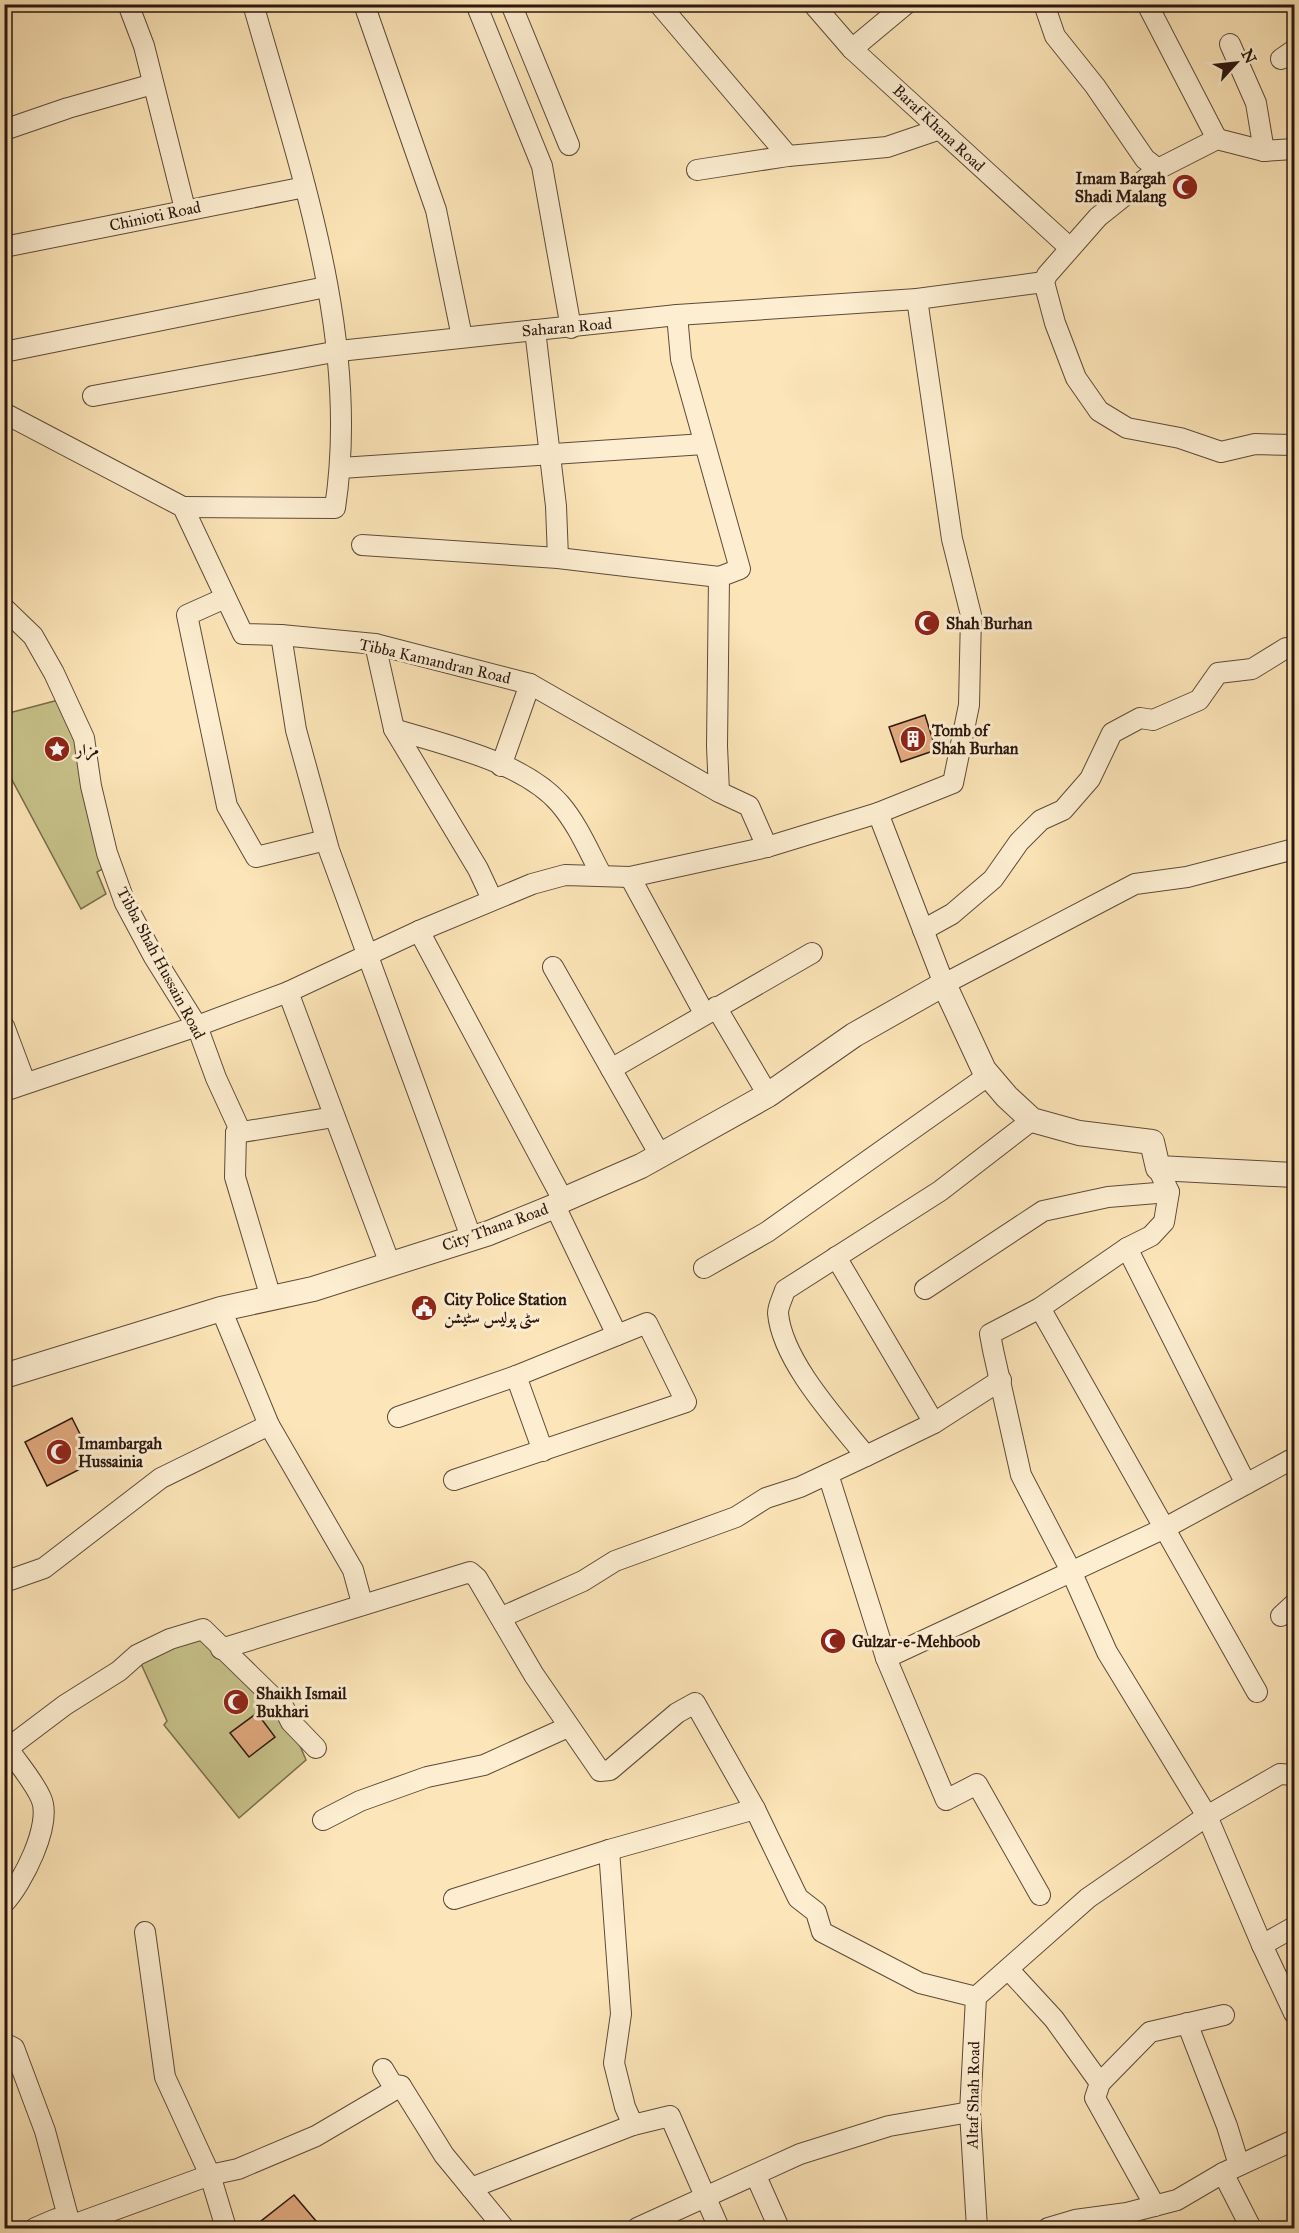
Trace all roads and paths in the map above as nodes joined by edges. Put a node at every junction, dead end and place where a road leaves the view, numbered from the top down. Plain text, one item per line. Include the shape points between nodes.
1 (128, 4) edge
2 (253, 4) edge
3 (364, 4) edge
4 (476, 4) edge
5 (511, 4) edge
6 (659, 4) edge
7 (813, 4) edge
8 (906, 4) edge
9 (1044, 4) edge
10 (1148, 4) edge
11 (1230, 44) dead end
12 (852, 49) junction
13 (153, 84) junction
14 (940, 129) junction
15 (4, 130) edge
16 (1216, 139) junction
17 (569, 145) dead end
18 (1294, 150) edge
19 (1264, 151) junction
20 (788, 156) junction
21 (1158, 169) junction
22 (698, 170) dead end
23 (305, 187) junction
24 (185, 209) junction
25 (4, 247) edge
26 (1070, 248) junction
27 (1044, 282) junction
28 (326, 287) junction
29 (917, 299) junction
30 (677, 315) junction
31 (571, 328) junction
32 (535, 330) junction
33 (462, 337) junction
34 (339, 351) junction
35 (4, 352) edge
36 (93, 396) dead end
37 (4, 413) edge
38 (705, 444) junction
39 (1294, 445) edge
40 (550, 454) junction
41 (341, 468) junction
42 (183, 507) junction
43 (362, 545) dead end
44 (558, 558) junction
45 (719, 577) junction
46 (225, 598) junction
47 (4, 608) edge
48 (13, 625) edge
49 (281, 635) junction
50 (375, 644) junction
51 (1292, 648) edge
52 (530, 684) junction
53 (394, 729) junction
54 (501, 766) junction
55 (719, 792) junction
56 (878, 813) junction
57 (326, 840) junction
58 (767, 847) junction
59 (1294, 849) edge
60 (602, 876) junction
61 (630, 877) junction
62 (492, 899) junction
63 (923, 930) junction
64 (419, 931) junction
65 (812, 952) dead end
66 (366, 955) junction
67 (553, 967) dead end
68 (944, 984) junction
69 (288, 992) junction
70 (710, 1010) junction
71 (4, 1026) edge
72 (197, 1026) junction
73 (611, 1069) junction
74 (988, 1075) junction
75 (25, 1082) junction
76 (4, 1091) edge
77 (768, 1095) junction
78 (334, 1117) junction
79 (1032, 1120) junction
80 (236, 1133) junction
81 (660, 1155) junction
82 (1158, 1168) junction
83 (1294, 1175) edge
84 (1169, 1192) junction
85 (559, 1203) junction
86 (471, 1237) junction
87 (1127, 1248) junction
88 (836, 1257) junction
89 (390, 1264) junction
90 (704, 1268) dead end
91 (925, 1289) dead end
92 (271, 1298) junction
93 (1040, 1308) junction
94 (221, 1310) junction
95 (617, 1335) junction
96 (9, 1370) edge
97 (516, 1376) junction
98 (1001, 1380) junction
99 (398, 1417) dead end
100 (934, 1423) junction
101 (269, 1425) junction
102 (543, 1451) junction
103 (866, 1456) junction
104 (1294, 1458) edge
105 (828, 1474) junction
106 (454, 1480) dead end
107 (1246, 1484) junction
108 (1165, 1528) junction
109 (1071, 1571) junction
110 (4, 1582) edge
111 (362, 1604) junction
112 (502, 1617) junction
113 (221, 1649) junction
114 (886, 1658) junction
115 (1257, 1692) dead end
116 (568, 1727) junction
117 (316, 1748) dead end
118 (6, 1749) edge
119 (1294, 1775) edge
120 (755, 1809) junction
121 (1207, 1816) junction
122 (323, 1820) dead end
123 (609, 1850) junction
124 (1040, 1896) dead end
125 (454, 1899) dead end
126 (4, 1903) edge
127 (1294, 1927) edge
128 (145, 1932) dead end
129 (1262, 1945) junction
130 (1008, 1969) junction
131 (976, 1997) junction
132 (1294, 2013) edge
133 (1224, 2015) dead end
134 (1188, 2024) junction
135 (4, 2043) edge
136 (383, 2069) dead end
137 (1100, 2083) junction
138 (401, 2086) junction
139 (970, 2112) junction
140 (633, 2125) junction
141 (1294, 2140) edge
142 (1231, 2169) junction
143 (210, 2175) junction
144 (756, 2176) junction
145 (471, 2188) junction
146 (708, 2198) junction
147 (1155, 2206) junction
148 (1129, 2221) edge
149 (70, 2227) edge
150 (1052, 2228) edge
151 (35, 2229) edge
152 (226, 2229) edge
153 (504, 2229) edge
154 (637, 2229) edge
155 (719, 2229) edge
156 (779, 2229) edge
157 (977, 2229) edge
158 (1251, 2229) edge

1 - 13 street
2 - 23 street
3 - 33 street via 436,210
4 - 31 street via 542,166
5 - 17 street
6 - 20 street
7 - 12 street, Baraf Khana Road
8 - 12 street
9 - 21 street via 1055,36 1145,159
10 - 16 street
11 - 19 street via 1256,103
12 - 14 street, Baraf Khana Road
13 - 15 street
13 - 24 street
14 - 20 street via 887,147
14 - 26 street, Baraf Khana Road
16 - 19 street
16 - 21 street
18 - 19 street
20 - 22 street
21 - 26 street via 1098,216
23 - 24 street, Chinioti Road
23 - 28 street
24 - 25 street, Chinioti Road
26 - 27 street
27 - 29 street, Saharan Road
27 - 39 street via 1076,378 1099,411 1127,428 1180,438 1221,452 1255,444
28 - 34 street
28 - 35 street
29 - 30 street, Saharan Road
29 - 56 street via 952,539 971,615 969,705 952,783
30 - 31 street, Saharan Road
30 - 38 street via 681,359
31 - 32 street, Saharan Road
32 - 33 street, Saharan Road
32 - 40 street
33 - 34 street, Saharan Road
34 - 36 street, Saharan Road
34 - 41 street
37 - 42 street
38 - 40 street
38 - 45 street via 740,569
40 - 41 street
40 - 44 street
41 - 42 street via 335,508
42 - 46 street, Tibba Kamandran Road
43 - 44 street
44 - 45 street
45 - 55 street
46 - 49 street, Tibba Kamandran Road via 243,634
46 - 57 street via 187,615 227,807 256,857
47 - 48 street, Tibba Shah Hussain Road
48 - 72 street, Tibba Shah Hussain Road via 33,636 84,738 107,853 125,903
49 - 50 street, Tibba Kamandran Road
49 - 57 street via 296,730
50 - 52 street, Tibba Kamandran Road
50 - 53 street
51 - 63 street via 1252,669 1218,673 1199,700 1153,720 1140,718 1112,733 1090,779 1063,810 1041,820 1019,842 993,879 952,914
52 - 54 street
52 - 55 street, Tibba Kamandran Road
53 - 54 street
53 - 62 street
54 - 60 street via 531,780 560,803
55 - 58 street, Tibba Kamandran Road via 748,806
56 - 58 street
56 - 63 street
57 - 66 street
58 - 61 street
59 - 68 street via 1187,877 1135,884
60 - 61 street
60 - 62 street via 565,875
61 - 70 street
62 - 64 street
63 - 68 street
64 - 66 street
64 - 85 street
65 - 70 street
66 - 69 street
66 - 86 street
67 - 73 street
68 - 74 street
68 - 77 street, City Thana Road via 854,1035
69 - 72 street
69 - 78 street
70 - 73 street
70 - 77 street
71 - 75 street
72 - 75 street
72 - 80 street, Tibba Shah Hussain Road via 238,1128
73 - 81 street
74 - 79 street
74 - 90 street via 767,1232
75 - 76 street
77 - 81 street, City Thana Road
78 - 80 street
78 - 89 street
79 - 82 street via 1079,1133 1152,1142
79 - 88 street via 940,1191
80 - 92 street, Tibba Shah Hussain Road via 235,1177
81 - 85 street, City Thana Road
82 - 83 street
82 - 84 street
84 - 87 street via 1164,1222 1151,1236
84 - 91 street via 1108,1197 1043,1211
85 - 86 street, City Thana Road
85 - 95 street
86 - 89 street, City Thana Road
87 - 93 street
87 - 107 street
88 - 100 street
88 - 103 street via 785,1290 778,1311 798,1365
89 - 92 street, City Thana Road
92 - 94 street, City Thana Road
93 - 98 street via 990,1334
93 - 108 street
94 - 96 street, City Thana Road
94 - 101 street
95 - 97 street
95 - 102 street via 647,1323 686,1402
97 - 99 street
97 - 102 street
98 - 100 street
98 - 109 street via 1021,1475
100 - 103 street
101 - 110 street via 161,1478 44,1568
101 - 111 street via 352,1570
102 - 106 street
103 - 105 street
104 - 107 street
105 - 112 street via 766,1498 736,1517 615,1561 583,1581
105 - 114 street
107 - 108 street
108 - 109 street
108 - 115 street
109 - 114 street
109 - 121 street via 1107,1652
111 - 112 street via 470,1572
111 - 113 street
112 - 116 street
113 - 117 street via 284,1708 291,1722
113 - 118 street via 203,1629 170,1639 137,1655
114 - 124 street via 946,1800 977,1784
116 - 120 street via 604,1772 695,1703
116 - 122 street via 484,1765 427,1777 360,1801
118 - 126 street via 42,1800 42,1833 17,1890
119 - 121 street via 1280,1774
120 - 123 street
120 - 131 street via 798,1899 816,1912 822,1932 920,1983
121 - 129 street
121 - 130 street via 1088,1898
123 - 125 street
123 - 140 street via 621,2014 614,2063
127 - 129 street
128 - 143 street via 165,2077
129 - 132 street
130 - 131 street
130 - 137 street via 1054,2019
131 - 139 street, Altaf Shah Road
133 - 134 street
134 - 137 street via 1150,2032
134 - 142 street via 1227,2126
135 - 149 street via 14,2048 45,2131
136 - 138 street via 392,2084
137 - 147 street via 1095,2098
138 - 143 street via 316,2136 238,2169
138 - 145 street via 444,2155
139 - 144 street via 889,2126 800,2154
139 - 157 street, Altaf Shah Road
140 - 145 street
140 - 146 street via 670,2116
141 - 142 street
142 - 147 street via 1177,2200
142 - 158 street
143 - 149 street
143 - 152 street
144 - 146 street
144 - 156 street
145 - 153 street
146 - 154 street
146 - 155 street
147 - 148 street
148 - 150 street
149 - 151 street via 56,2219

